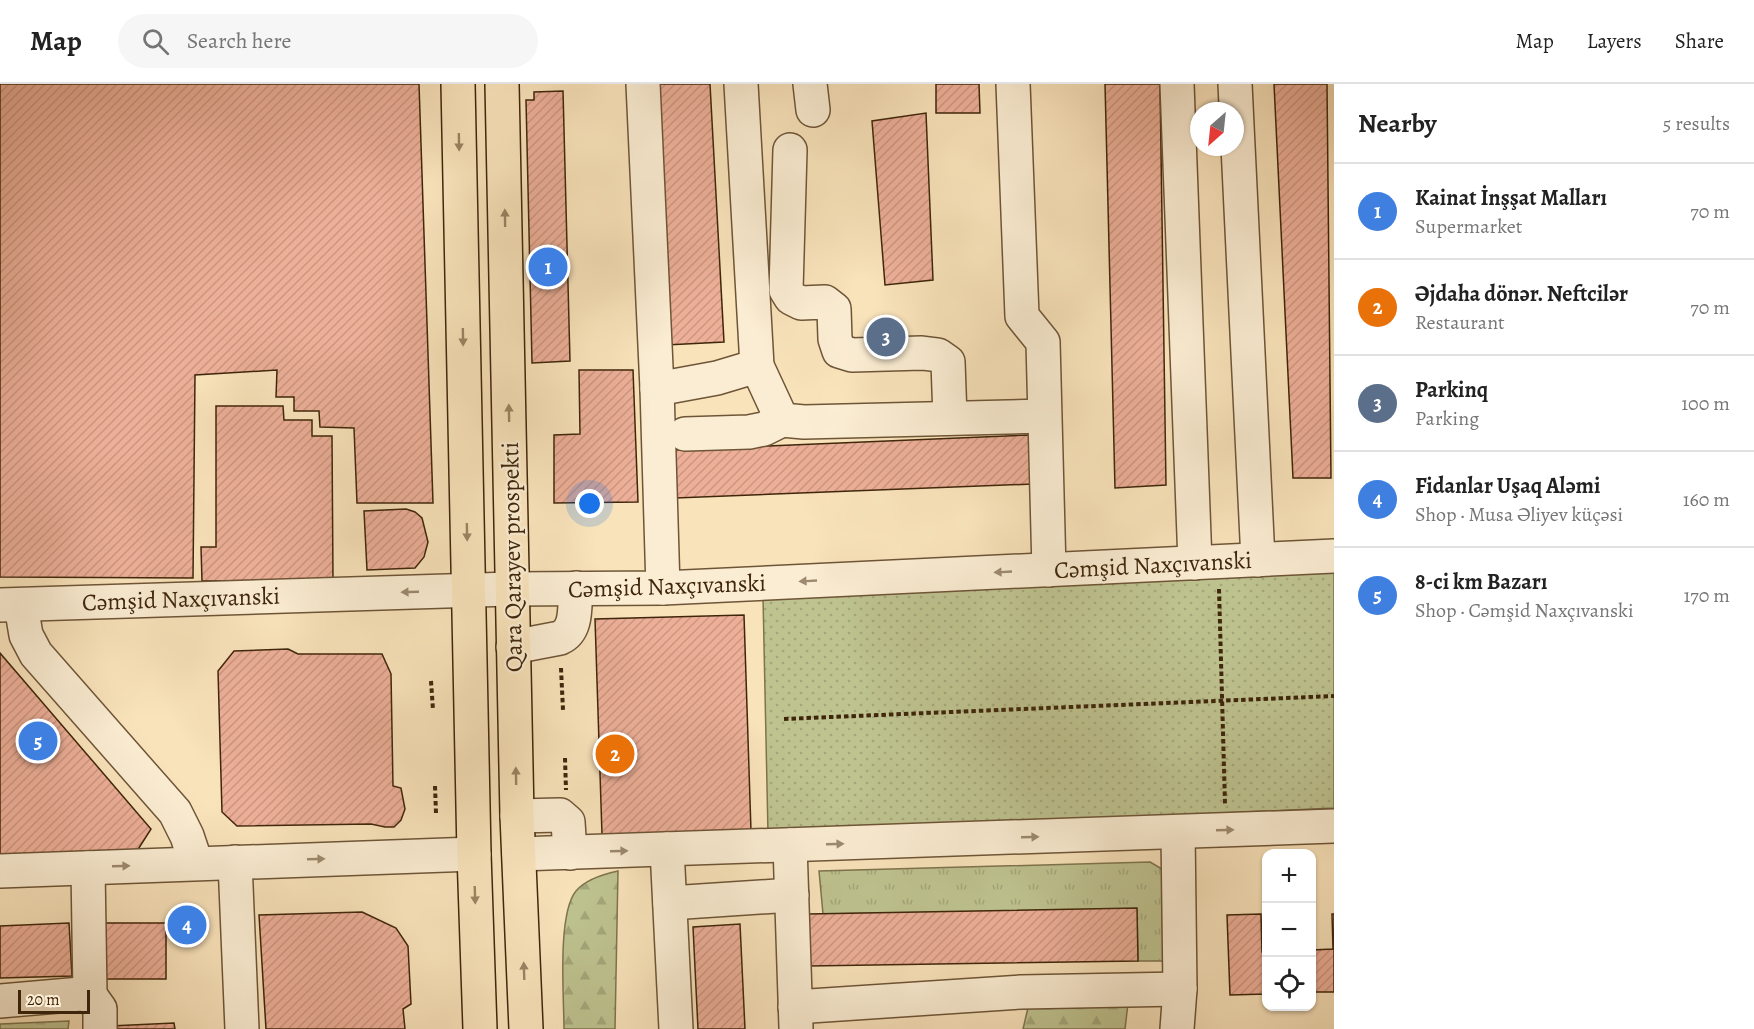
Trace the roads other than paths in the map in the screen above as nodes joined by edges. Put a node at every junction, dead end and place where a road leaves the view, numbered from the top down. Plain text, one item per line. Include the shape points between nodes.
1 (458, 84) edge
2 (502, 84) edge
3 (643, 84) edge
4 (741, 84) edge
5 (1013, 84) edge
6 (1177, 84) edge
7 (1235, 84) edge
8 (790, 150) dead end
9 (757, 366) junction
10 (657, 389) junction
11 (1044, 416) junction
12 (950, 418) junction
13 (782, 420) junction
14 (685, 435) dead end
15 (1334, 555) edge
16 (1258, 560) junction
17 (1206, 562) junction
18 (1049, 570) junction
19 (576, 588) junction
20 (663, 588) junction
21 (512, 589) junction
22 (468, 590) junction
23 (10, 605) edge
24 (513, 647) junction
25 (517, 816) junction
26 (1334, 826) edge
27 (1178, 832) junction
28 (790, 845) junction
29 (667, 849) junction
30 (570, 853) junction
31 (474, 854) junction
32 (519, 854) junction
33 (235, 862) junction
34 (196, 863) junction
35 (88, 868) junction
36 (0, 871) edge
37 (792, 895) junction
38 (670, 903) junction
39 (1180, 989) junction
40 (90, 995) junction
41 (0, 1001) edge
42 (796, 1018) edge
43 (100, 1029) edge
44 (242, 1029) edge
45 (480, 1029) edge
46 (526, 1029) edge
47 (676, 1029) edge
48 (1177, 1029) edge

1 -> 22 main road, Qara Qarayev prospekti
21 -> 2 main road, Qara Qarayev prospekti
3 - 10 street
4 - 9 street
5 - 11 street via 1022,316 1043,342
6 - 17 street
7 - 16 street
8 - 12 street via 786,290 801,303 825,302 834,309 839,351 852,355 938,354 948,363
9 - 10 street
9 - 13 street
10 - 20 street
11 - 12 street
11 - 18 street
12 - 13 street
13 - 14 street via 749,432
15 - 16 street, Cəmşid Naxçıvanski
16 - 17 street, Cəmşid Naxçıvanski
17 - 18 street, Cəmşid Naxçıvanski
18 -> 20 street, Cəmşid Naxçıvanski
19 - 20 street, Cəmşid Naxçıvanski
19 - 21 street, Cəmşid Naxçıvanski
19 - 24 street via 572,628 567,635
21 - 22 street, Cəmşid Naxçıvanski
21 - 24 main road, Qara Qarayev prospekti
22 -> 23 street, Cəmşid Naxçıvanski
22 - 31 main road, Qara Qarayev prospekti
23 - 34 street via 36,654 175,812
25 -> 24 main road, Qara Qarayev prospekti
25 - 30 street via 560,815 568,822
25 - 32 main road, Qara Qarayev prospekti
27 -> 26 street
28 -> 27 street
27 - 39 street
28 - 29 street
28 - 37 street
30 -> 29 street
29 - 38 street
30 - 32 street
33 -> 31 street
31 -> 45 main road, Qara Qarayev prospekti
46 -> 32 main road, Qara Qarayev prospekti
33 - 34 street
33 - 44 street
35 -> 34 street
35 - 36 street
35 - 40 street
37 - 38 street
37 - 42 street
38 - 47 street
39 - 42 street via 1021,992
39 - 48 street
40 - 41 street
40 - 43 street via 100,1009

